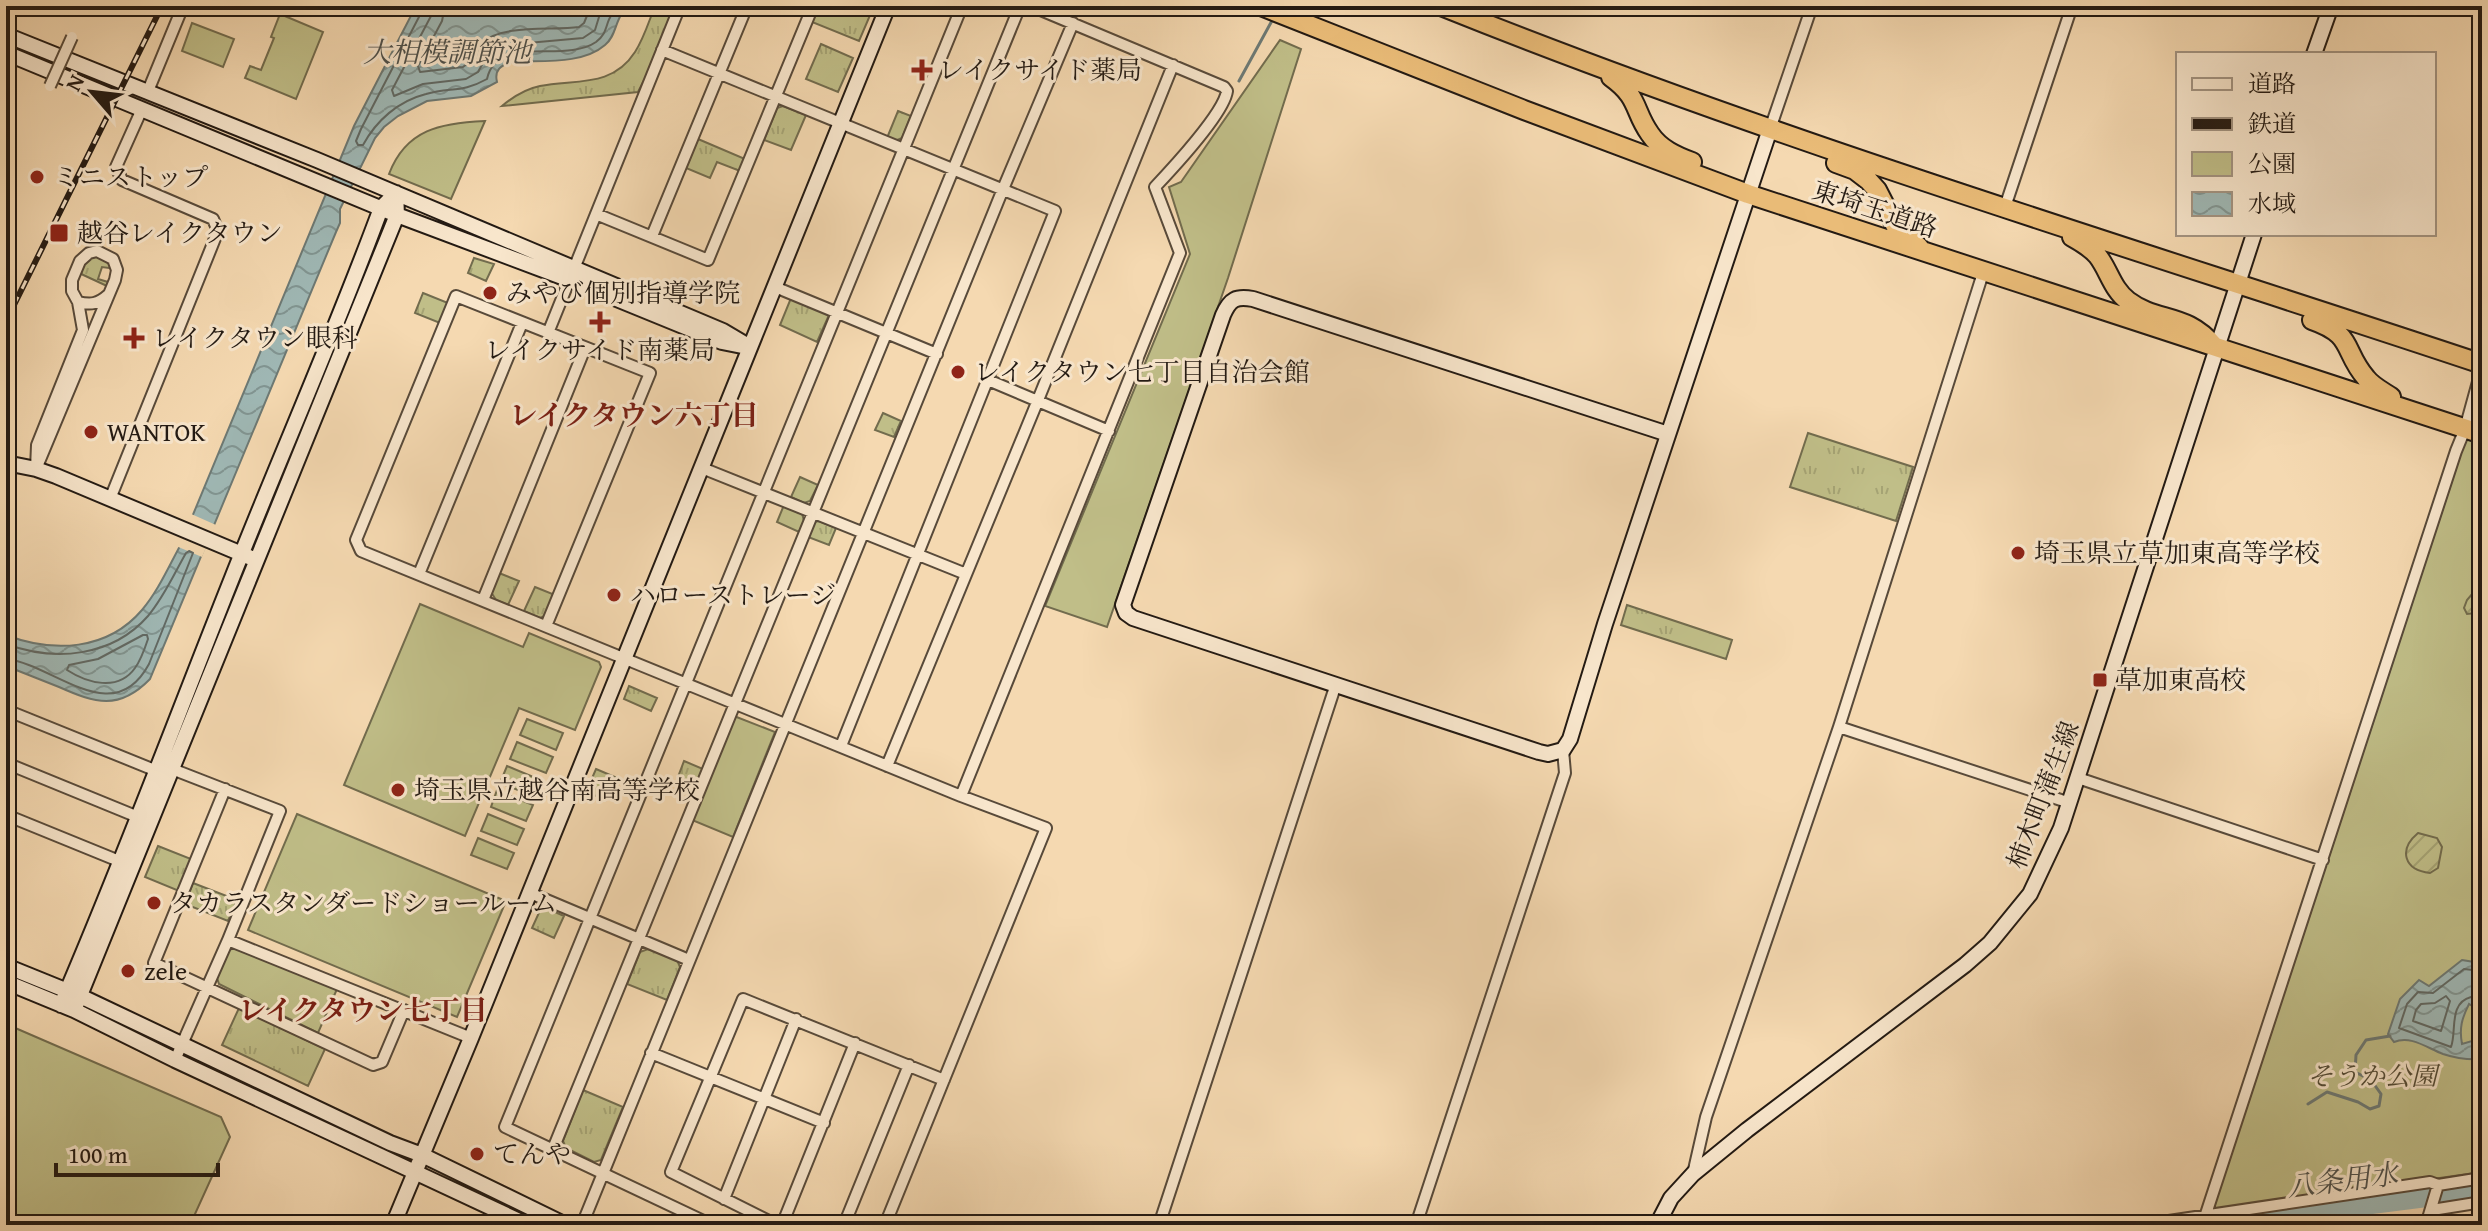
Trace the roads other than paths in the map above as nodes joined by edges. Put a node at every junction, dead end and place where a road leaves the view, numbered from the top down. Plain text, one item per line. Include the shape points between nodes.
1 (183, 6) edge
2 (680, 6) edge
3 (747, 6) edge
4 (813, 6) edge
5 (888, 6) edge
6 (962, 6) edge
7 (1020, 6) edge
8 (1031, 6) edge
9 (1441, 6) edge
10 (1812, 6) edge
11 (2072, 6) edge
12 (2331, 6) edge
13 (1271, 10) edge
14 (1073, 23) junction
15 (6, 35) edge
16 (72, 37) dead end
17 (662, 50) junction
18 (2315, 52) edge
19 (6, 53) edge
20 (1588, 64) junction
21 (1173, 65) junction
22 (718, 74) junction
23 (50, 86) dead end
24 (148, 91) junction
25 (776, 96) junction
26 (142, 109) junction
27 (842, 124) junction
28 (1770, 129) junction
29 (904, 149) junction
30 (952, 169) junction
31 (1003, 189) junction
32 (396, 193) junction
33 (1748, 194) junction
34 (2005, 207) junction
35 (381, 208) junction
36 (596, 214) junction
37 (397, 215) junction
38 (2041, 220) junction
39 (652, 236) junction
40 (2253, 236) edge
41 (1939, 257) junction
42 (1983, 273) junction
43 (572, 274) junction
44 (2238, 283) junction
45 (775, 287) junction
46 (110, 294) junction
47 (78, 302) junction
48 (838, 312) junction
49 (522, 323) junction
50 (548, 333) junction
51 (886, 333) junction
52 (750, 347) junction
53 (585, 348) junction
54 (2217, 349) junction
55 (937, 354) junction
56 (2482, 366) edge
57 (988, 380) junction
58 (1038, 400) junction
59 (2417, 413) junction
60 (1109, 431) junction
61 (2474, 432) edge
62 (1668, 434) junction
63 (6, 452) edge
64 (6, 463) edge
65 (702, 468) junction
66 (36, 469) junction
67 (763, 492) junction
68 (110, 499) junction
69 (814, 513) junction
70 (863, 533) junction
71 (241, 554) junction
72 (918, 554) junction
73 (256, 560) junction
74 (419, 574) junction
75 (966, 574) junction
76 (483, 600) junction
77 (546, 626) junction
78 (624, 659) junction
79 (686, 684) junction
80 (1336, 684) junction
81 (735, 702) junction
82 (6, 710) edge
83 (786, 723) junction
84 (1839, 727) junction
85 (841, 746) junction
86 (1563, 750) junction
87 (6, 763) edge
88 (887, 766) junction
89 (172, 769) junction
90 (157, 771) junction
91 (2078, 778) junction
92 (225, 789) junction
93 (961, 796) junction
94 (2070, 803) junction
95 (6, 815) edge
96 (138, 817) junction
97 (2323, 860) junction
98 (119, 861) junction
99 (530, 893) junction
100 (590, 918) junction
101 (638, 939) junction
102 (228, 940) junction
103 (689, 960) junction
104 (6, 966) edge
105 (6, 982) edge
106 (209, 987) junction
107 (71, 1000) junction
108 (404, 1010) junction
109 (796, 1019) junction
110 (471, 1038) junction
111 (855, 1043) junction
112 (182, 1045) junction
113 (651, 1053) junction
114 (175, 1060) junction
115 (909, 1065) junction
116 (711, 1078) junction
117 (944, 1080) junction
118 (764, 1100) junction
119 (824, 1123) junction
120 (553, 1149) junction
121 (422, 1155) junction
122 (415, 1171) junction
123 (603, 1173) junction
124 (1693, 1174) junction
125 (2482, 1178) edge
126 (2438, 1187) junction
127 (724, 1199) junction
128 (2482, 1202) edge
129 (2433, 1206) junction
130 (2205, 1217) junction
131 (393, 1225) edge
132 (528, 1225) edge
133 (566, 1225) edge
134 (582, 1225) edge
135 (712, 1225) edge
136 (780, 1225) edge
137 (844, 1225) edge
138 (885, 1225) edge
139 (1159, 1225) edge
140 (1416, 1225) edge
141 (1657, 1225) edge
142 (2142, 1225) edge
143 (2426, 1225) edge

1 - 24 street
2 - 17 street
3 - 22 street
4 - 25 street
5 - 27 street
6 - 29 street
7 - 30 street
8 - 14 street
9 - 20 highway, 東埼玉道路
10 - 28 street
11 - 34 street
12 - 18 street
13 - 33 highway, 東埼玉道路
14 - 21 street
14 - 31 street
15 - 24 street
16 - 23 street, bridge
17 - 22 street
17 - 36 street
19 - 26 street
20 - 28 highway, 東埼玉道路
20 - 33 highway via 1632,96 1660,145 1723,174
21 - 58 street
21 - 60 street via 1224,87 1226,98 1155,187 1180,253
22 - 25 street
22 - 39 street
24 - 32 street
25 - 27 street
25 - 39 street via 708,260
26 - 35 street
26 - 68 street via 116,167 122,180 213,219 218,231
27 - 29 street
27 - 45 street
28 - 33 street
28 - 34 highway, 東埼玉道路
28 - 41 highway via 1800,150 1868,180 1896,227
29 - 30 street
29 - 48 street
30 - 31 street
30 - 51 street
31 - 55 street
31 - 57 street via 1055,211
32 - 35 street
32 - 37 street
32 - 43 street
33 - 41 highway, 東埼玉道路
33 - 62 street
34 - 38 highway, 東埼玉道路
35 - 37 street
35 - 71 street
36 - 39 street
36 - 43 street
37 - 43 street
37 - 73 street
38 - 44 highway, 東埼玉道路
38 - 54 highway via 2090,248 2127,301 2192,325
40 - 44 street, 柿木町蒲生線
41 - 42 highway, 東埼玉道路
42 - 54 highway, 東埼玉道路
42 - 84 street
43 - 50 street
43 - 52 street via 722,342
44 - 54 street, 柿木町蒲生線
44 - 56 highway, 東埼玉道路
44 - 59 highway via 2266,304 2333,329 2374,386
45 - 48 street
45 - 52 street
46 - 47 street via 91,305
46 - 47 street via 117,270 113,259 89,253 72,280
46 - 66 street
47 - 66 street via 83,330 37,445
48 - 51 street
48 - 67 street
49 - 50 street
49 - 74 street
49 - 74 street via 456,296 356,540 361,551
50 - 53 street
51 - 55 street
51 - 69 street
52 - 65 street
53 - 76 street
53 - 77 street via 650,373
54 - 59 highway, 東埼玉道路
54 - 91 street, 柿木町蒲生線
55 - 70 street
56 - 61 street
57 - 58 street
57 - 72 street
58 - 60 street
58 - 75 street
59 - 61 highway, 東埼玉道路
60 - 93 street
61 - 97 street via 2456,451
62 - 80 street via 1253,299 1232,299 1123,605 1133,618
62 - 86 street
63 - 66 street
64 - 66 street
65 - 67 street
65 - 78 street
66 - 68 street
67 - 69 street
67 - 79 street
68 - 71 street
69 - 70 street
69 - 81 street
70 - 72 street
70 - 83 street
71 - 73 street
71 - 90 street
72 - 75 street
72 - 85 street
73 - 89 street
74 - 76 street
75 - 88 street
76 - 77 street
77 - 78 street
78 - 79 street
78 - 99 street
79 - 81 street
79 - 100 street
80 - 86 street via 1539,752
80 - 139 street
81 - 83 street
81 - 101 street
82 - 90 street
83 - 85 street
83 - 103 street
84 - 94 street
84 - 124 street via 1706,1117
85 - 88 street
86 - 140 street via 1565,773
87 - 96 street
88 - 93 street
89 - 92 street
89 - 107 street
90 - 96 street
91 - 94 street, 柿木町蒲生線
91 - 97 street
92 - 102 street via 280,811
92 - 106 street via 154,963
93 - 117 street via 1046,828
94 - 124 street, 柿木町蒲生線 via 2030,894 1990,943
95 - 98 street
96 - 98 street
97 - 130 street
98 - 107 street
99 - 100 street
99 - 110 street
100 - 101 street
100 - 120 street via 505,1127
101 - 103 street
101 - 120 street
102 - 106 street
102 - 108 street
103 - 113 street
104 - 107 street
105 - 107 street
106 - 108 street via 373,1065 382,1062
106 - 112 street
107 - 112 street
107 - 114 street
108 - 110 street
109 - 111 street
109 - 116 street via 743,999
109 - 118 street
110 - 121 street
111 - 115 street
111 - 119 street
112 - 114 street
112 - 121 street
113 - 116 street
113 - 123 street
114 - 122 street
115 - 117 street
115 - 137 street
116 - 118 street
116 - 127 street via 671,1172
117 - 138 street
118 - 119 street
118 - 127 street
119 - 136 street
120 - 123 street
121 - 122 street
121 - 133 street
122 - 131 street
122 - 132 street
123 - 134 street
123 - 135 street
124 - 141 street, 柿木町蒲生線 via 1671,1198
125 - 126 street
126 - 129 street
126 - 130 street via 2430,1182
127 - 136 street
128 - 129 street
129 - 143 street
130 - 142 street

